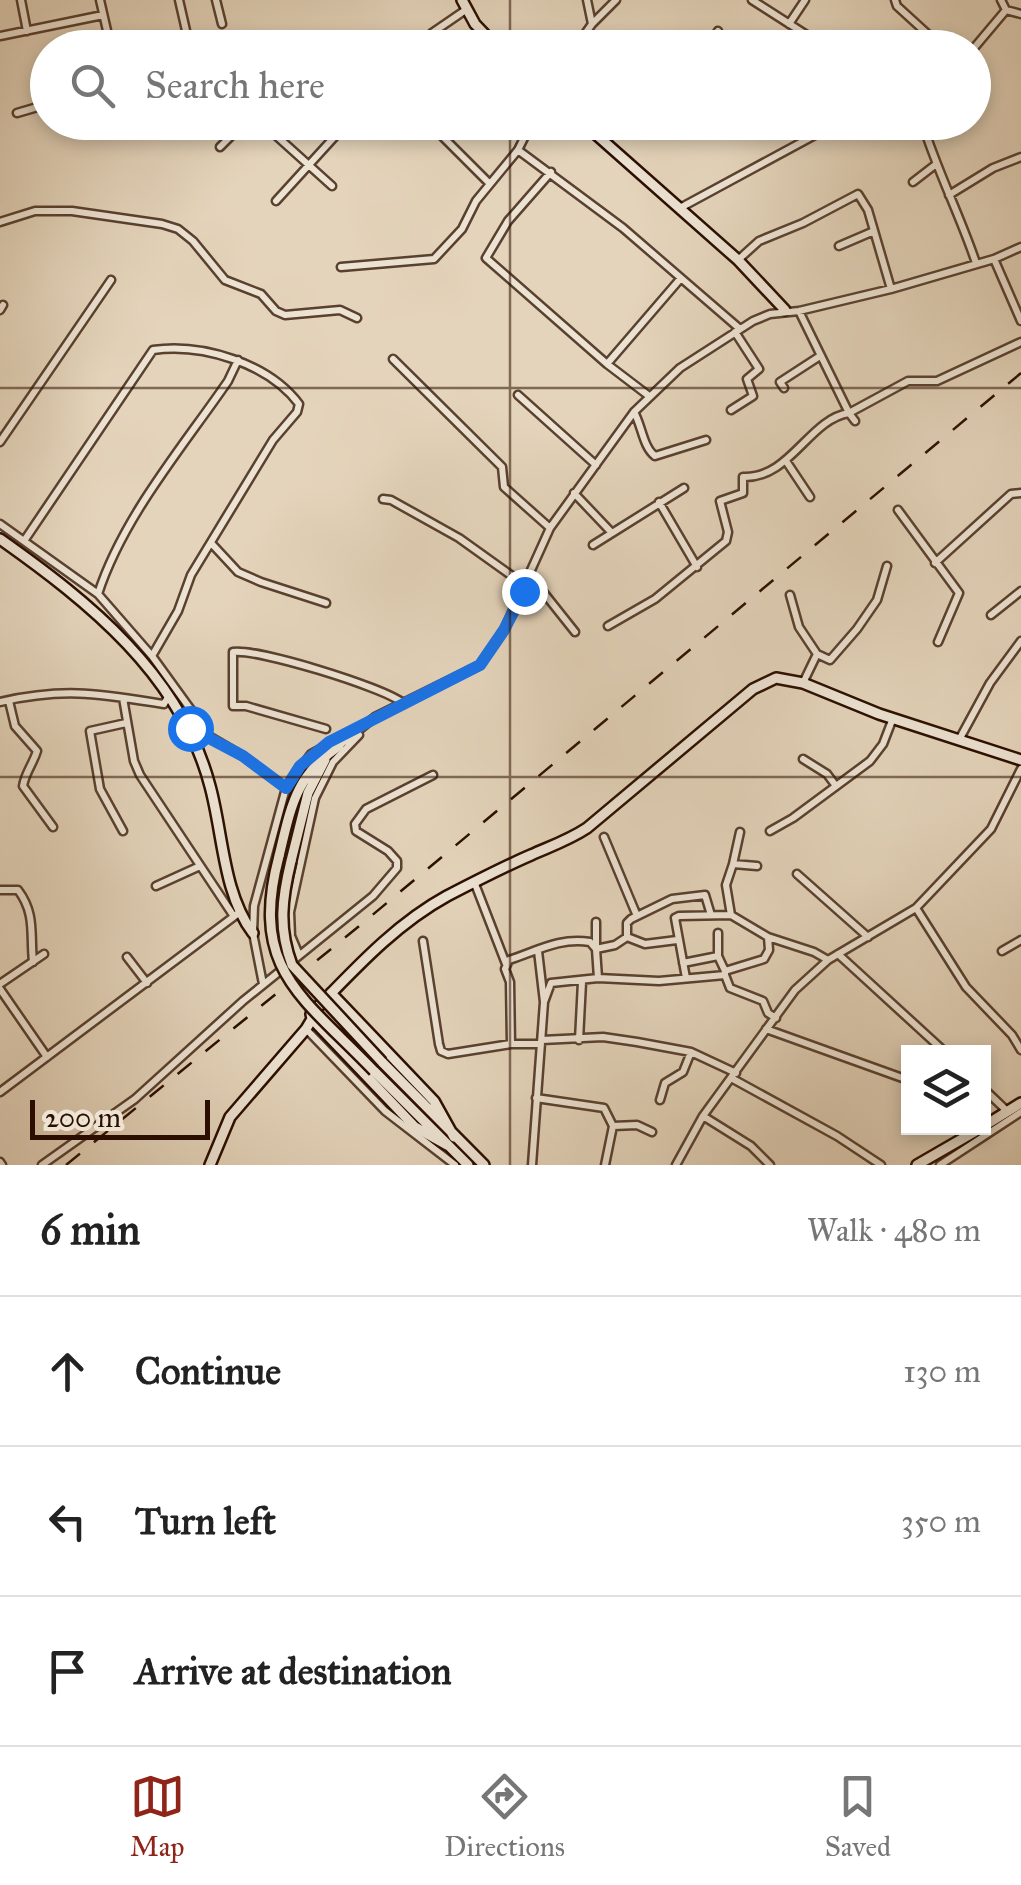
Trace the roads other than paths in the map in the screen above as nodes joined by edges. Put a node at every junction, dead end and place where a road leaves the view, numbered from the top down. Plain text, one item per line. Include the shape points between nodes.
1 (21, 0) edge
2 (100, 0) edge
3 (179, 0) edge
4 (216, 0) edge
5 (587, 0) edge
6 (616, 0) edge
7 (752, 0) edge
8 (805, 0) edge
9 (895, 0) edge
10 (1000, 0) edge
11 (465, 4) edge
12 (1006, 10) junction
13 (1021, 14) edge
14 (103, 15) junction
15 (222, 24) dead end
16 (592, 24) junction
17 (789, 24) junction
18 (30, 30) edge
19 (32, 30) edge
20 (107, 30) edge
21 (186, 30) edge
22 (435, 30) edge
23 (481, 30) edge
24 (588, 30) edge
25 (798, 30) edge
26 (924, 30) edge
27 (989, 30) edge
28 (27, 31) junction
29 (0, 36) edge
30 (30, 109) edge
31 (16, 113) dead end
32 (227, 140) edge
33 (281, 140) edge
34 (333, 140) edge
35 (446, 140) edge
36 (523, 140) edge
37 (602, 140) edge
38 (806, 140) edge
39 (927, 140) edge
40 (220, 147) dead end
41 (518, 150) junction
42 (1021, 156) edge
43 (311, 165) junction
44 (935, 165) junction
45 (551, 172) junction
46 (488, 182) junction
47 (913, 182) dead end
48 (332, 186) dead end
49 (949, 195) junction
50 (276, 201) dead end
51 (678, 209) junction
52 (0, 222) edge
53 (874, 231) junction
54 (839, 246) dead end
55 (1021, 247) edge
56 (994, 259) junction
57 (738, 260) junction
58 (976, 263) junction
59 (341, 267) dead end
60 (681, 278) junction
61 (111, 280) dead end
62 (891, 289) junction
63 (785, 310) junction
64 (800, 311) junction
65 (357, 318) dead end
66 (1021, 321) edge
67 (737, 331) junction
68 (1021, 342) edge
69 (820, 356) junction
70 (393, 359) dead end
71 (238, 360) junction
72 (606, 364) junction
73 (784, 388) dead end
74 (518, 395) dead end
75 (649, 396) junction
76 (731, 410) dead end
77 (634, 412) junction
78 (849, 413) junction
79 (856, 421) dead end
80 (706, 440) dead end
81 (0, 442) edge
82 (786, 461) junction
83 (596, 465) junction
84 (684, 488) dead end
85 (1021, 492) edge
86 (574, 493) junction
87 (810, 498) dead end
88 (383, 499) dead end
89 (659, 502) junction
90 (898, 510) dead end
91 (0, 524) edge
92 (550, 528) junction
93 (612, 533) junction
94 (0, 539) edge
95 (24, 541) junction
96 (212, 544) junction
97 (593, 545) dead end
98 (935, 563) junction
99 (697, 566) junction
100 (887, 566) dead end
101 (525, 588) junction
102 (1021, 591) edge
103 (98, 594) junction
104 (790, 595) dead end
105 (326, 603) dead end
106 (991, 615) dead end
107 (608, 626) dead end
108 (576, 632) dead end
109 (1021, 641) edge
110 (938, 642) dead end
111 (817, 654) junction
112 (152, 656) junction
113 (803, 684) junction
114 (168, 696) junction
115 (123, 698) junction
116 (4, 701) edge
117 (402, 702) junction
118 (375, 716) junction
119 (894, 718) junction
120 (126, 723) junction
121 (195, 729) junction
122 (326, 729) dead end
123 (958, 741) junction
124 (338, 746) junction
125 (803, 759) dead end
126 (1021, 760) edge
127 (1021, 768) edge
128 (432, 775) dead end
129 (836, 786) junction
130 (286, 788) junction
131 (53, 828) dead end
132 (123, 830) dead end
133 (770, 831) dead end
134 (740, 832) dead end
135 (604, 837) dead end
136 (733, 864) junction
137 (200, 866) junction
138 (756, 866) dead end
139 (798, 874) dead end
140 (475, 884) junction
141 (156, 886) dead end
142 (0, 890) edge
143 (916, 908) junction
144 (237, 913) junction
145 (710, 915) junction
146 (637, 916) junction
147 (731, 916) junction
148 (596, 922) dead end
149 (718, 932) dead end
150 (253, 933) junction
151 (627, 937) junction
152 (868, 937) junction
153 (768, 938) junction
154 (677, 940) junction
155 (1021, 940) edge
156 (423, 941) dead end
157 (596, 948) junction
158 (538, 951) junction
159 (1002, 951) dead end
160 (44, 954) dead end
161 (838, 954) junction
162 (298, 955) junction
163 (127, 956) dead end
164 (718, 956) junction
165 (828, 960) junction
166 (33, 962) junction
167 (506, 964) junction
168 (683, 964) junction
169 (725, 973) junction
170 (598, 978) junction
171 (686, 978) junction
172 (582, 982) junction
173 (148, 983) junction
174 (263, 984) junction
175 (0, 986) edge
176 (332, 993) junction
177 (544, 1002) junction
178 (776, 1018) junction
179 (312, 1019) junction
180 (1021, 1024) edge
181 (306, 1029) junction
182 (766, 1029) junction
183 (1012, 1035) junction
184 (542, 1040) junction
185 (578, 1040) junction
186 (511, 1044) junction
187 (937, 1045) edge
188 (1021, 1050) edge
189 (691, 1052) junction
190 (47, 1057) junction
191 (734, 1076) junction
192 (901, 1077) edge
193 (0, 1092) edge
194 (991, 1096) edge
195 (536, 1098) junction
196 (660, 1100) dead end
197 (1021, 1103) edge
198 (1008, 1112) junction
199 (1021, 1112) edge
200 (704, 1116) junction
201 (991, 1122) edge
202 (614, 1126) junction
203 (652, 1132) dead end
204 (969, 1135) edge
205 (450, 1141) junction
206 (42, 1165) edge
207 (210, 1165) edge
208 (455, 1165) edge
209 (468, 1165) edge
210 (484, 1165) edge
211 (532, 1165) edge
212 (605, 1165) edge
213 (676, 1165) edge
214 (770, 1165) edge
215 (881, 1165) edge
216 (918, 1165) edge
217 (940, 1165) edge

1 - 28 street
2 - 14 street
3 - 21 street
4 - 15 street
5 - 16 street
6 - 16 street
7 - 17 street
8 - 17 street
9 - 26 street
10 - 12 street
11 - 22 street
11 - 23 main road
12 - 13 street
12 - 27 street
14 - 19 street
14 - 20 street
16 - 24 street
17 - 25 street
18 - 28 street
28 - 29 street
30 - 31 street
32 - 40 street
33 - 43 street
34 - 43 street
35 - 46 street
36 - 41 street
37 - 51 main road
38 - 51 street
39 - 44 street
41 - 45 street
41 - 46 street
42 - 49 street
43 - 48 street
43 - 50 street
44 - 47 street
44 - 49 street
45 - 60 street
45 - 72 street via 486,258
46 - 59 street via 462,230 434,260
49 - 58 street
51 - 57 main road
52 - 65 street via 72,211 162,224 193,241 225,280 261,294 276,311 340,310
53 - 54 street
53 - 57 street via 858,194 759,241
53 - 62 street
55 - 56 street
56 - 58 street
56 - 66 street
57 - 63 main road
58 - 62 street
60 - 67 street
60 - 72 street
61 - 81 street
62 - 64 street
63 - 64 street
63 - 67 street
64 - 69 street
67 - 75 street
67 - 76 street via 758,369 747,379 753,396
68 - 78 street via 936,382 908,381
69 - 73 street via 780,382
69 - 78 street
70 - 92 street via 502,467 504,487
71 - 95 street via 153,350
71 - 96 street via 270,378 298,404 297,412 272,440
71 - 103 street via 141,509
72 - 75 street
74 - 83 street
75 - 77 street
77 - 80 street via 650,455
77 - 83 street
78 - 79 street
78 - 82 street via 836,415
82 - 87 street
82 - 99 street via 758,478 744,477 743,492 720,501 726,542
83 - 86 street
84 - 89 street
85 - 98 street
86 - 92 street
86 - 93 street
88 - 101 street via 460,538
89 - 93 street
89 - 99 street
90 - 98 street
91 - 95 street
92 - 101 street
93 - 97 street
94 - 114 main road via 99,614
95 - 103 street
96 - 105 street via 238,572
96 - 112 street
98 - 110 street via 959,593
99 - 107 street
100 - 111 street via 857,629 830,660
101 - 108 street via 540,588
101 - 117 street via 480,665
102 - 106 street
103 - 112 street
104 - 111 street
109 - 123 street
111 - 113 street
112 - 121 street via 194,714
113 - 119 main road
113 - 140 main road via 776,678 753,689 587,828
114 - 115 street via 164,704
114 - 121 main road
115 - 116 street via 63,692
115 - 120 street
116 - 131 street via 37,751 24,786
117 - 118 street
117 - 122 street via 303,666 233,652 233,706
118 - 124 street
118 - 130 street via 312,754
118 - 162 street via 333,762 315,798 290,912
119 - 123 main road
119 - 129 street via 870,762
120 - 132 street via 90,731 100,788
120 - 137 street via 140,775
121 - 130 street
121 - 144 main road
123 - 126 main road
124 - 205 main road, bridge via 314,776 281,912 284,940 292,965
124 - 205 main road, bridge via 317,761 294,797 268,907 278,963 305,1000
125 - 129 street
127 - 143 street via 991,829
128 - 162 street via 366,810 355,824 394,856 397,868 374,896
129 - 133 street
130 - 150 street via 254,906
134 - 136 street
135 - 146 street
136 - 138 street
136 - 147 street via 726,886
137 - 141 street
137 - 144 street
139 - 152 street
140 - 167 street
140 - 176 main road via 411,920
142 - 166 street via 22,895 35,925
143 - 152 street
143 - 183 street via 966,987
144 - 150 main road
144 - 173 street
145 - 146 street via 702,895 672,899
145 - 147 street
145 - 154 street via 675,918
146 - 151 street via 627,923
147 - 153 street
148 - 157 street
149 - 164 street
150 - 174 street
151 - 154 street via 644,944
151 - 157 street
152 - 161 street
153 - 165 street
153 - 169 street via 764,959
154 - 168 street
155 - 159 street
156 - 186 street via 441,1051
157 - 158 street via 581,941
157 - 170 street
158 - 167 street
158 - 177 street
160 - 166 street
161 - 165 street
161 - 187 street
162 - 174 street
163 - 173 street
164 - 168 street
164 - 169 street
165 - 178 street
166 - 175 street
167 - 186 street
168 - 171 street
169 - 171 street
169 - 178 street via 730,988 764,1001
170 - 171 street
170 - 172 street
172 - 177 street via 551,983
172 - 185 street
173 - 190 street
174 - 206 street via 135,1099
175 - 190 street
176 - 179 main road
176 - 205 main road via 434,1101
177 - 184 street
178 - 182 street
179 - 181 main road
179 - 205 main road via 416,1127
180 - 183 street
181 - 207 main road via 230,1117
181 - 208 street via 385,1111
182 - 191 street
182 - 192 street
183 - 188 street
184 - 185 street
184 - 186 street
184 - 195 street
185 - 189 street via 603,1037
189 - 191 street
189 - 196 street via 679,1077 664,1082
190 - 193 street
191 - 200 street
191 - 215 street
194 - 198 street
195 - 202 street via 604,1108
195 - 211 street
197 - 198 main road
198 - 201 main road
199 - 217 street
200 - 213 street
200 - 214 street
202 - 203 street
202 - 212 street
204 - 216 main road
205 - 209 main road
205 - 210 main road

